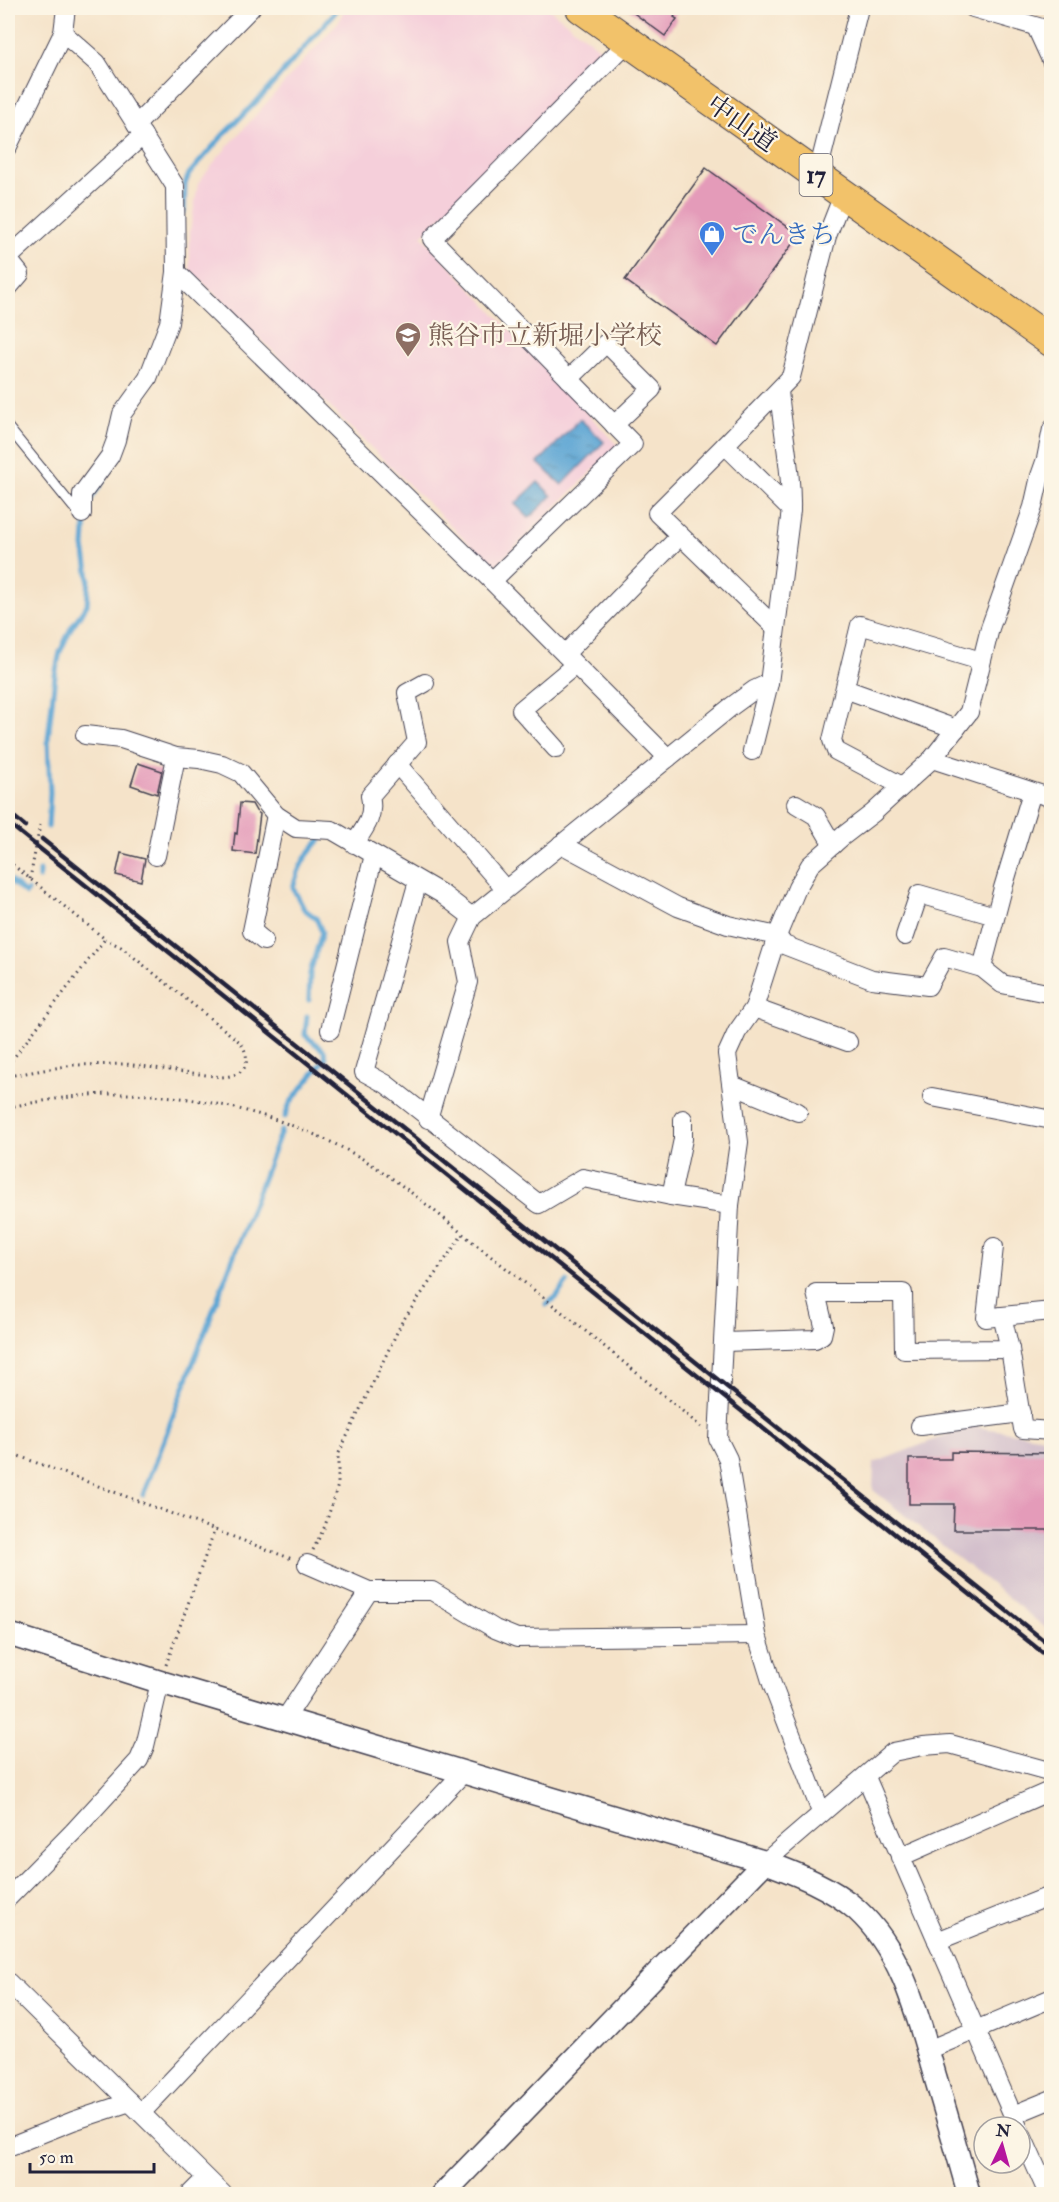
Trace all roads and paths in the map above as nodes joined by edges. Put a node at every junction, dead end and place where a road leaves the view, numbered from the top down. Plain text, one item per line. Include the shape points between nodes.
1 (66, 8) edge
2 (251, 8) edge
3 (580, 8) edge
4 (860, 8) edge
5 (973, 8) edge
6 (1044, 29) edge
7 (63, 33) junction
8 (628, 42) junction
9 (1052, 62) edge
10 (140, 130) junction
11 (8, 146) edge
12 (817, 176) junction
13 (843, 195) junction
14 (8, 259) edge
15 (176, 273) junction
16 (8, 288) edge
17 (1052, 342) edge
18 (569, 379) junction
19 (779, 390) junction
20 (614, 425) junction
21 (8, 427) edge
22 (1052, 429) edge
23 (725, 445) junction
24 (1048, 465) edge
25 (791, 510) junction
26 (82, 514) joint
27 (679, 537) junction
28 (492, 581) junction
29 (775, 627) junction
30 (570, 659) junction
31 (981, 661) junction
32 (425, 683) dead end
33 (769, 683) junction
34 (844, 689) junction
35 (956, 729) junction
36 (85, 735) dead end
37 (555, 749) dead end
38 (752, 751) dead end
39 (176, 757) junction
40 (668, 758) junction
41 (932, 759) junction
42 (398, 764) junction
43 (902, 786) junction
44 (1032, 792) junction
45 (1052, 798) edge
46 (796, 804) dead end
47 (276, 814) junction
48 (40, 825) dead end
49 (354, 844) junction
50 (561, 844) junction
51 (833, 845) junction
52 (374, 855) junction
53 (156, 856) dead end
54 (8, 861) edge
55 (30, 879) junction
56 (418, 881) junction
57 (505, 890) junction
58 (995, 916) junction
59 (472, 917) junction
60 (777, 936) junction
61 (905, 936) dead end
62 (105, 939) junction
63 (264, 941) dead end
64 (982, 968) junction
65 (1052, 994) edge
66 (754, 1008) junction
67 (330, 1030) dead end
68 (848, 1042) dead end
69 (8, 1065) edge
70 (8, 1076) edge
71 (732, 1085) junction
72 (932, 1097) dead end
73 (8, 1107) edge
74 (798, 1112) dead end
75 (428, 1119) junction
76 (683, 1119) dead end
77 (1052, 1120) edge
78 (671, 1196) junction
79 (730, 1205) junction
80 (462, 1234) junction
81 (994, 1247) dead end
82 (1052, 1311) edge
83 (1002, 1316) junction
84 (724, 1342) junction
85 (1010, 1349) junction
86 (1021, 1413) junction
87 (920, 1426) dead end
88 (1052, 1431) edge
89 (718, 1439) junction
90 (8, 1452) edge
91 (215, 1529) junction
92 (307, 1564) junction
93 (369, 1591) junction
94 (8, 1634) edge
95 (758, 1635) junction
96 (160, 1682) junction
97 (285, 1719) junction
98 (464, 1772) junction
99 (1052, 1772) edge
100 (866, 1777) junction
101 (1052, 1790) edge
102 (821, 1812) junction
103 (900, 1857) junction
104 (765, 1862) junction
105 (1052, 1895) edge
106 (8, 1898) edge
107 (937, 1941) junction
108 (8, 1982) edge
109 (1052, 1998) edge
110 (976, 2030) junction
111 (928, 2050) junction
112 (1052, 2099) edge
113 (135, 2108) junction
114 (1013, 2115) edge
115 (1030, 2115) edge
116 (8, 2147) edge
117 (1032, 2158) edge
118 (206, 2178) junction
119 (190, 2194) edge
120 (223, 2194) edge
121 (443, 2194) edge
122 (969, 2194) edge
123 (1048, 2194) edge

1 - 7 street
2 - 10 street
3 - 8 highway, 中山道 / 17
4 - 12 street
5 - 6 street
6 - 9 street
7 - 10 street via 97,63
7 - 11 street
8 - 12 highway, 中山道 / 17
8 - 18 street via 432,239
10 - 14 street
10 - 15 street via 175,186
12 - 13 highway, 中山道 / 17
13 - 17 highway, 中山道 / 17
13 - 19 street via 827,236 791,377
14 - 16 street via 20,274
15 - 26 street via 169,323 148,378 126,406 110,456 82,494
15 - 28 street
18 - 20 street
18 - 20 street via 606,343 614,350 652,389
19 - 23 street
19 - 25 street via 792,486
20 - 28 street via 633,444
21 - 26 lane
22 - 24 street
23 - 25 street
23 - 27 street via 657,513
24 - 31 street via 1040,476
25 - 29 street
27 - 29 street
27 - 30 street
28 - 30 street
29 - 33 street
30 - 37 street via 521,710
30 - 40 street
31 - 34 street via 860,625
31 - 35 street via 969,712
32 - 42 street via 407,693 417,742
33 - 38 street
33 - 40 street via 732,706
34 - 35 street
34 - 43 street via 832,740 836,751
35 - 41 street
36 - 39 street via 121,739
39 - 47 street via 222,764 241,773
39 - 53 street
40 - 50 street
41 - 43 street
41 - 44 street
42 - 49 street via 370,796 373,806 369,822
42 - 57 street
43 - 51 street
44 - 45 street
44 - 58 street
46 - 51 street via 816,816
47 - 49 street via 296,828 332,830
47 - 63 street via 252,931
48 - 55 path
49 - 52 street
50 - 57 street
50 - 60 street via 678,907 728,925
51 - 60 street via 810,865
52 - 56 street
52 - 67 street
54 - 55 path
55 - 62 path
56 - 59 street
56 - 75 street via 363,1072 386,1084
57 - 59 street
58 - 61 street via 919,894
58 - 64 street
59 - 75 street via 460,942 468,982
60 - 64 street via 784,945 872,979 928,986 944,957
60 - 66 street
62 - 69 path
62 - 70 path via 241,1043 247,1052 243,1071 221,1077 126,1064 73,1065
64 - 65 street via 1002,984
66 - 68 street
66 - 71 street via 727,1054
71 - 74 street
71 - 79 street via 740,1142
72 - 77 street
73 - 80 path via 62,1097 115,1094 165,1095 240,1110 279,1121 370,1164
75 - 78 street via 539,1204 583,1178
76 - 78 street via 683,1139
78 - 79 street
79 - 84 street
80 - 89 path
80 - 92 path via 402,1322 343,1444 338,1455 338,1485
81 - 83 street via 986,1318
82 - 83 street
83 - 85 street
84 - 85 street via 814,1339 822,1335 824,1326 816,1293 903,1293 904,1350
84 - 89 street
85 - 86 street
86 - 87 street
86 - 88 street via 1023,1429
89 - 95 street via 728,1459
90 - 91 path
91 - 92 path
91 - 96 path
92 - 93 street
93 - 95 street via 432,1591 517,1638
93 - 97 street
94 - 96 street
95 - 102 street via 772,1684
96 - 97 street
96 - 106 street via 139,1760
97 - 98 street
98 - 104 street
98 - 113 street
99 - 100 street via 950,1744 893,1752
100 - 102 street
100 - 103 street
101 - 103 street
102 - 104 street
103 - 107 street
104 - 111 street via 825,1888 856,1910 881,1936 904,1978
104 - 121 street
105 - 107 street
107 - 110 street
108 - 113 street
109 - 110 street
110 - 111 street
110 - 114 street
111 - 122 street
112 - 115 street
113 - 116 street via 73,2121
113 - 118 street
117 - 123 street
118 - 119 street
118 - 120 street

